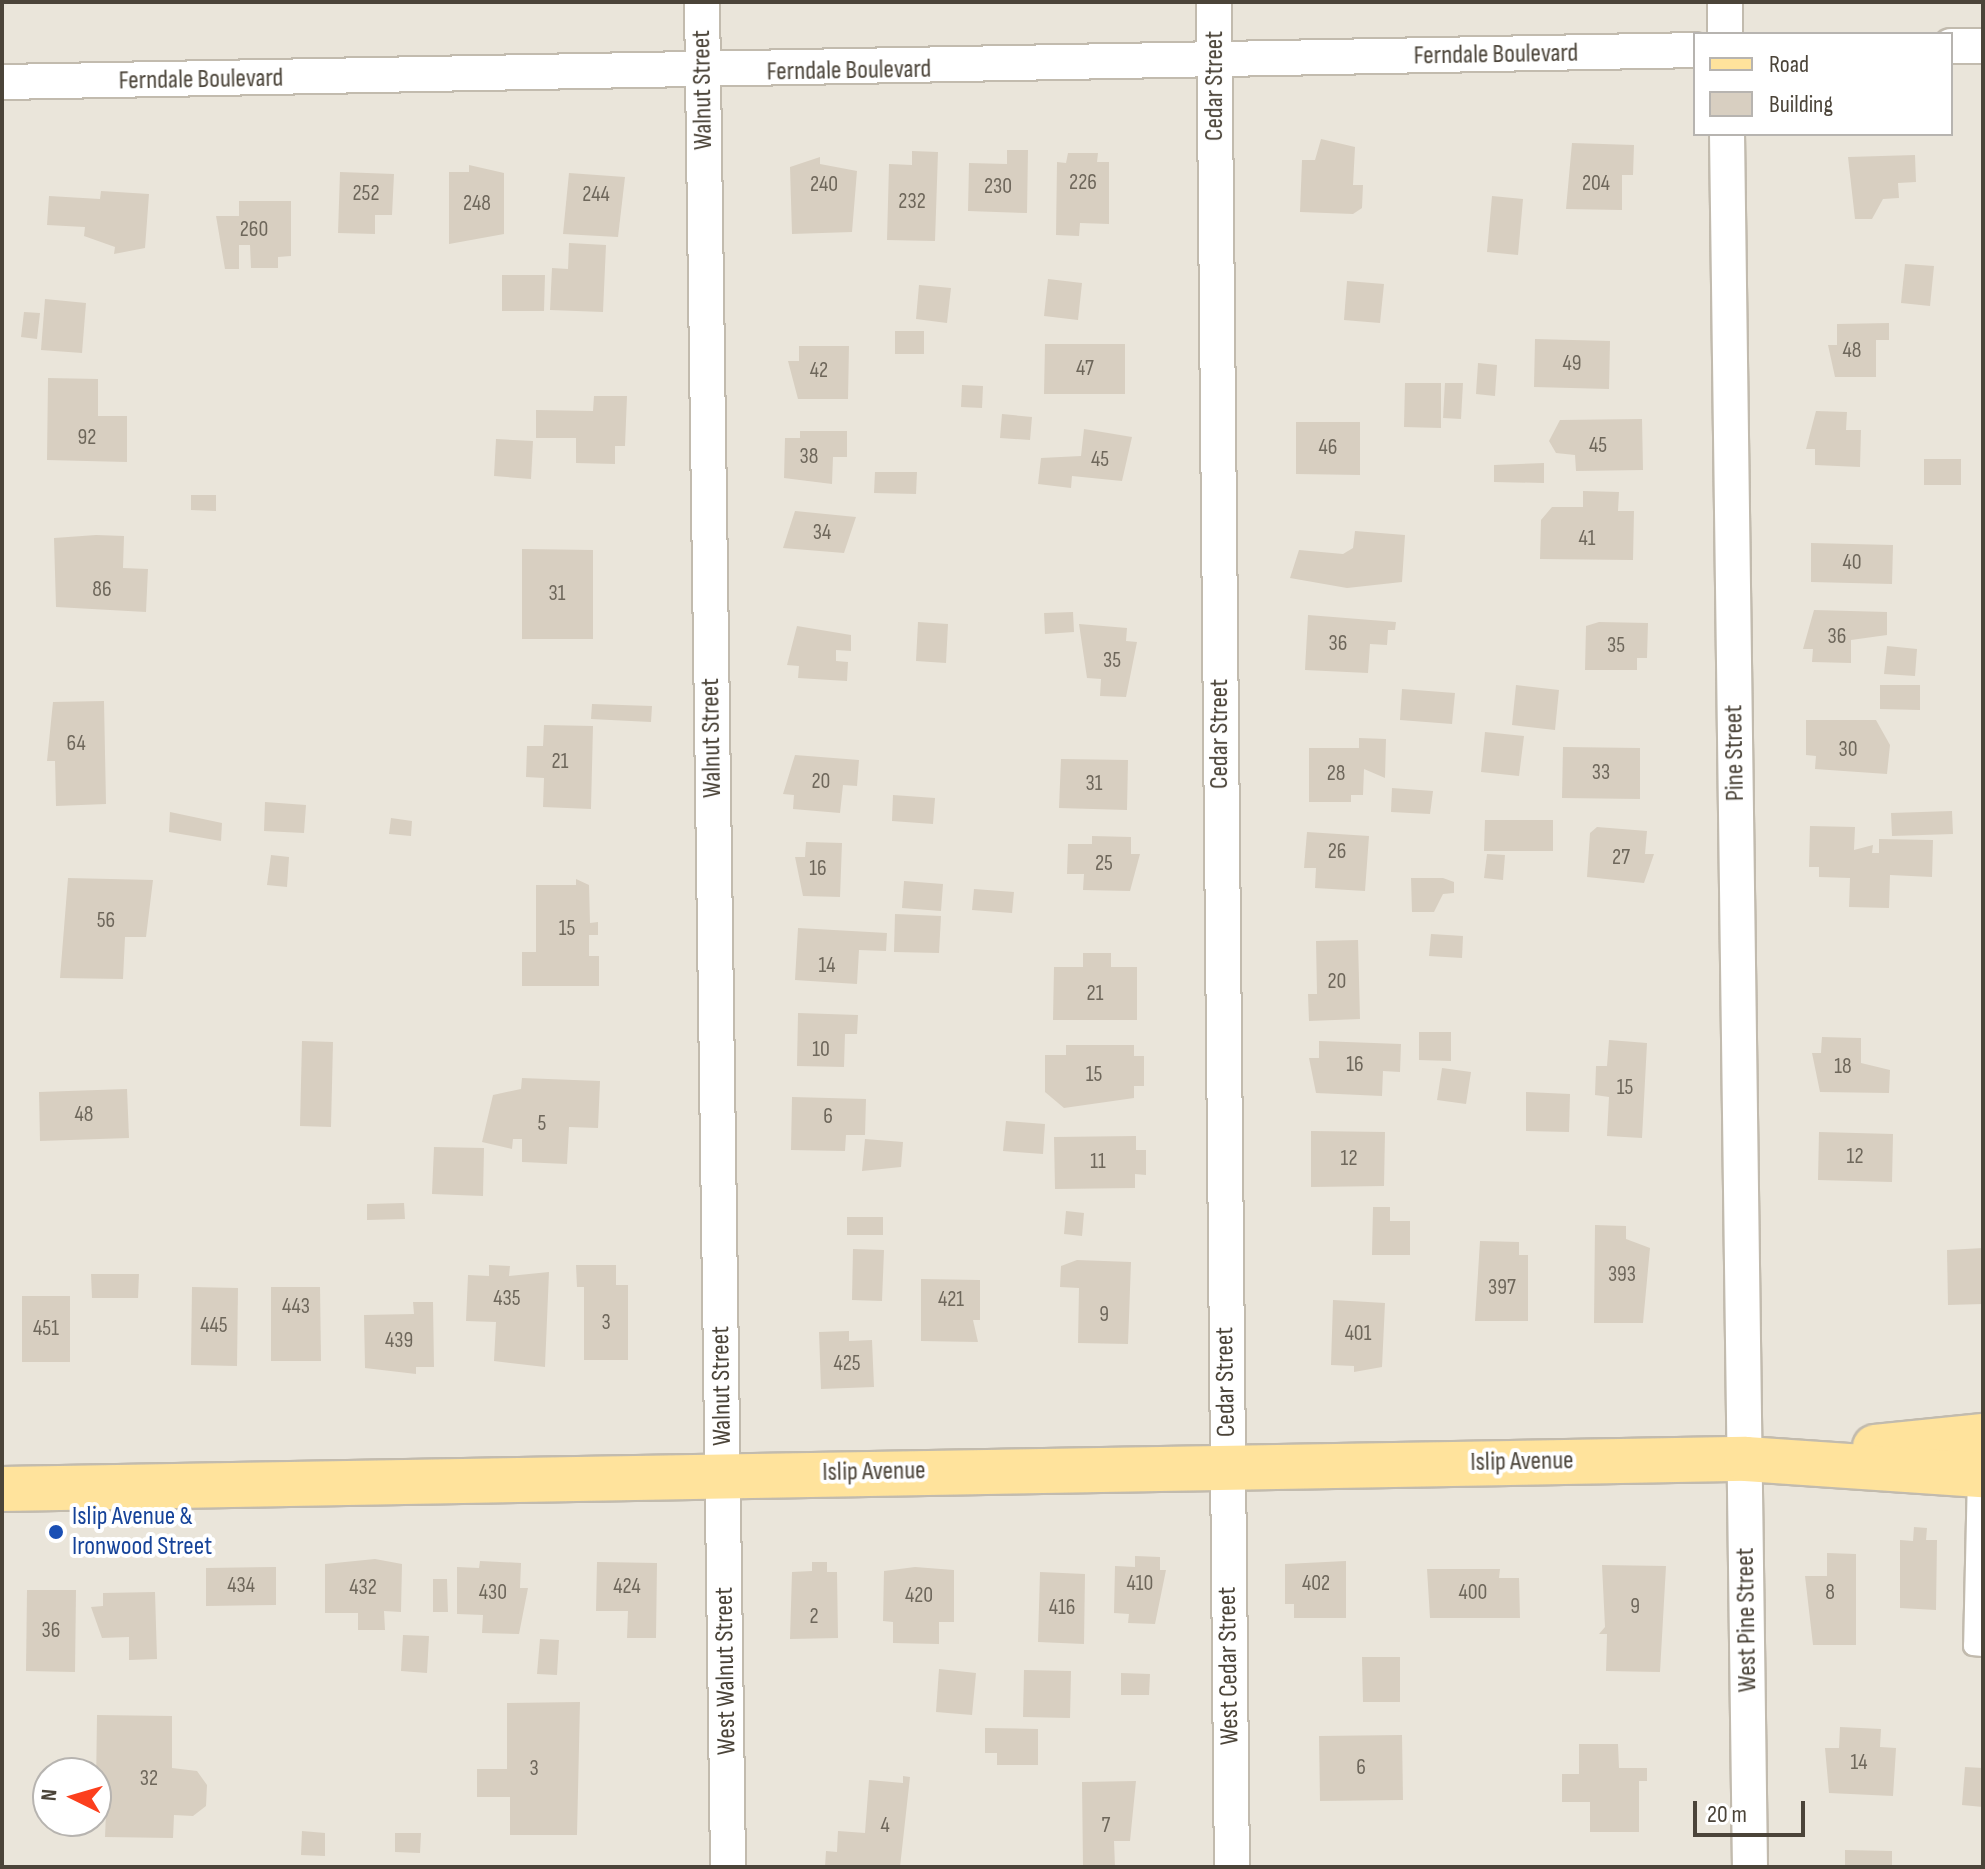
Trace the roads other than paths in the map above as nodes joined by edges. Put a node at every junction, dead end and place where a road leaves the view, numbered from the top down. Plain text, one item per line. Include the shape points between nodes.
1 (702, 2) edge
2 (1214, 2) edge
3 (1725, 2) edge
4 (1725, 32) edge
5 (1953, 46) edge
6 (1983, 46) edge
7 (1693, 50) edge
8 (1215, 63) junction
9 (703, 74) junction
10 (2, 82) edge
11 (1727, 136) edge
12 (1744, 1372) joint
13 (1746, 1459) junction
14 (1981, 1462) edge
15 (1226, 1466) junction
16 (724, 1474) junction
17 (2, 1489) edge
18 (1983, 1647) edge
19 (728, 1867) edge
20 (1232, 1867) edge
21 (1750, 1867) edge

1 - 9 street, Walnut Street
2 - 8 street, Cedar Street
3 - 4 street
5 - 6 street
7 - 8 street, Ferndale Boulevard
8 - 9 street, Ferndale Boulevard
8 - 15 street, Cedar Street
9 - 10 street, Ferndale Boulevard
9 - 16 street, Walnut Street
11 - 12 street, Pine Street
12 - 13 street, West Pine Street
13 - 14 main road, Islip Avenue
13 - 15 main road, Islip Avenue
13 - 21 street, West Pine Street
14 - 18 lane via 1973,1646
15 - 16 main road, Islip Avenue
15 - 20 street, West Cedar Street
16 - 17 main road, Islip Avenue
16 - 19 street, West Walnut Street

